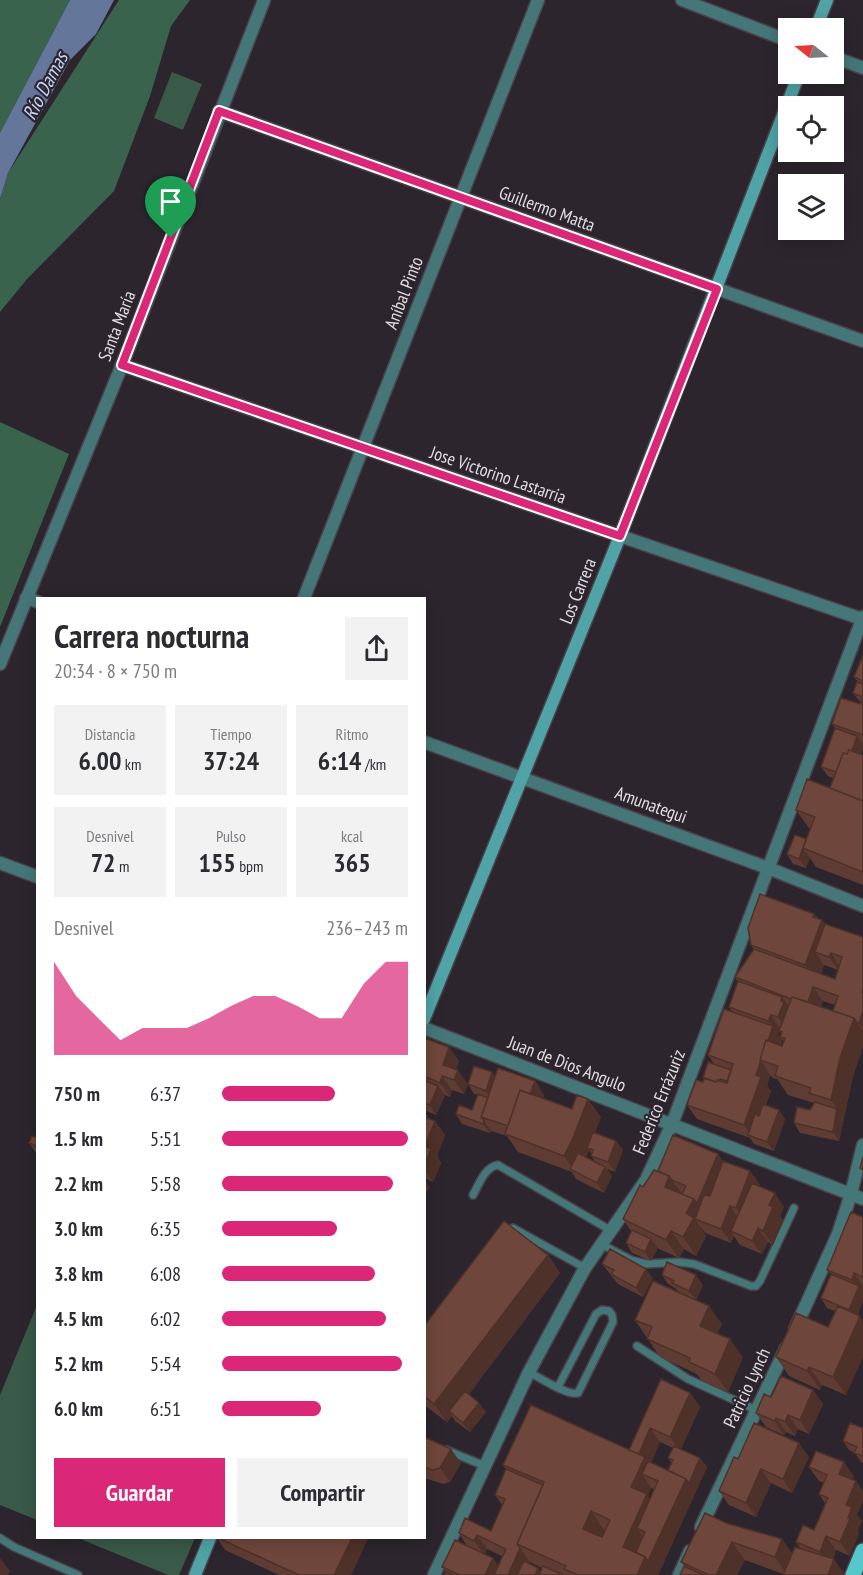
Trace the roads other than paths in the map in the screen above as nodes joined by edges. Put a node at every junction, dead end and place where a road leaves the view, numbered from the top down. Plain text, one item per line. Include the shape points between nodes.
1 (264, 0) edge
2 (538, 0) edge
3 (682, 0) edge
4 (827, 0) edge
5 (820, 18) edge
6 (778, 37) edge
7 (844, 61) edge
8 (863, 68) edge
9 (795, 84) edge
10 (219, 111) junction
11 (460, 198) junction
12 (717, 289) junction
13 (863, 341) edge
14 (122, 365) junction
15 (363, 448) junction
16 (620, 536) junction
17 (304, 597) edge
18 (32, 600) edge
19 (862, 618) edge
20 (0, 664) edge
21 (426, 743) edge
22 (524, 778) junction
23 (0, 862) edge
24 (768, 867) junction
25 (36, 876) edge
26 (863, 906) edge
27 (426, 1014) edge
28 (426, 1029) edge
29 (672, 1124) junction
30 (863, 1145) edge
31 (472, 1195) dead end
32 (857, 1197) edge
33 (794, 1208) dead end
34 (610, 1230) junction
35 (499, 1241) edge
36 (601, 1244) junction
37 (585, 1269) junction
38 (636, 1346) dead end
39 (529, 1372) junction
40 (558, 1387) junction
41 (756, 1410) junction
42 (443, 1449) edge
43 (485, 1466) junction
44 (0, 1538) edge
45 (210, 1539) edge
46 (863, 1551) edge
47 (60, 1571) edge
48 (78, 1575) edge
49 (196, 1575) edge
50 (434, 1575) edge
51 (679, 1575) edge
52 (853, 1575) edge

1 - 10 street, Santa María
2 - 11 street, Aníbal Pinto
3 - 6 street
4 - 5 main road
7 - 8 street
9 - 12 main road, Los Carrera
10 - 11 street, Guillermo Matta
10 - 14 street, Santa María
11 - 12 street, Guillermo Matta
11 - 15 street, Aníbal Pinto
12 - 13 street, Guillermo Matta
12 - 16 main road, Los Carrera
14 - 15 street, Jose Victorino Lastarria
14 - 18 street, Santa María
15 - 16 street, Jose Victorino Lastarria
15 - 17 street, Aníbal Pinto
16 - 19 street, Jose Victorino Lastarria
16 - 22 main road, Los Carrera
18 - 20 street, Santa María
19 - 24 street, Federico Errázuriz
21 - 22 street, Amunategui
22 - 24 street, Amunategui
22 - 27 main road, Los Carrera
23 - 25 street
24 - 26 street, Amunategui
24 - 29 street, Federico Errázuriz
28 - 29 street, Juan de Dios Angulo
29 - 32 street, Juan de Dios Angulo
29 - 34 street, Federico Errázuriz via 646,1180
30 - 32 street, Patricio Lynch
31 - 34 lane via 487,1171 498,1165
32 - 41 street, Patricio Lynch
33 - 36 lane via 756,1286 694,1264 631,1260
34 - 36 street, Federico Errázuriz
35 - 37 lane via 513,1228
36 - 37 street, Federico Errázuriz
37 - 39 street, Federico Errázuriz
38 - 41 lane via 688,1379
39 - 40 lane
39 - 43 street, Federico Errázuriz
40 - 40 lane via 573,1395 579,1393 613,1322 609,1311 596,1314
41 - 51 street, Patricio Lynch
42 - 43 lane
43 - 50 street, Federico Errázuriz
44 - 47 lane
45 - 49 main road
46 - 52 main road
47 - 48 lane

